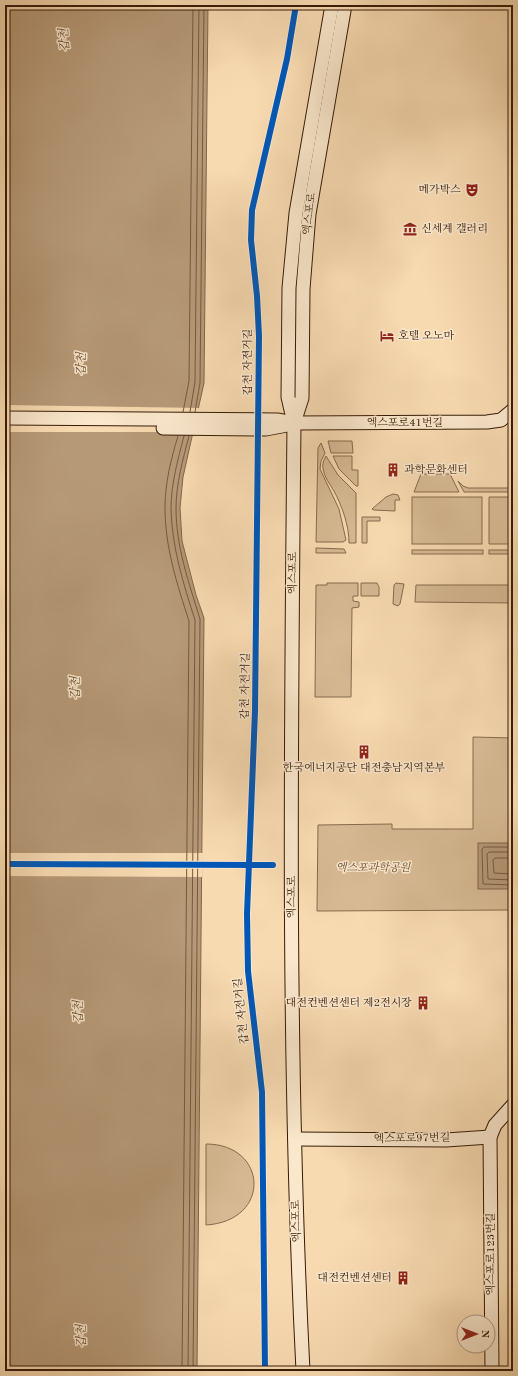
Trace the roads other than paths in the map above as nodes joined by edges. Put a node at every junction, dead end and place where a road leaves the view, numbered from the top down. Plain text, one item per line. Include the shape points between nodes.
1 (332, 5) edge
2 (344, 5) edge
3 (513, 410) edge
4 (5, 418) edge
5 (294, 423) junction
6 (267, 424) junction
7 (5, 426) edge
8 (513, 1105) edge
9 (490, 1136) junction
10 (295, 1139) junction
11 (303, 1371) edge
12 (492, 1371) edge

1 - 5 main road, 엑스포로 via 296,214 289,288 288,397
2 - 5 main road, 엑스포로 via 309,214 303,289 302,398
3 - 5 main road, 엑스포로41번길 via 506,417 494,422
4 - 6 main road
5 - 6 main road, 엑스포로41번길
5 - 10 main road, 엑스포로 via 291,924
6 - 7 main road
8 - 9 main road via 495,1125
9 - 10 main road, 엑스포로97번길 via 446,1140
9 - 12 main road, 엑스포로123번길
10 - 11 main road, 엑스포로

